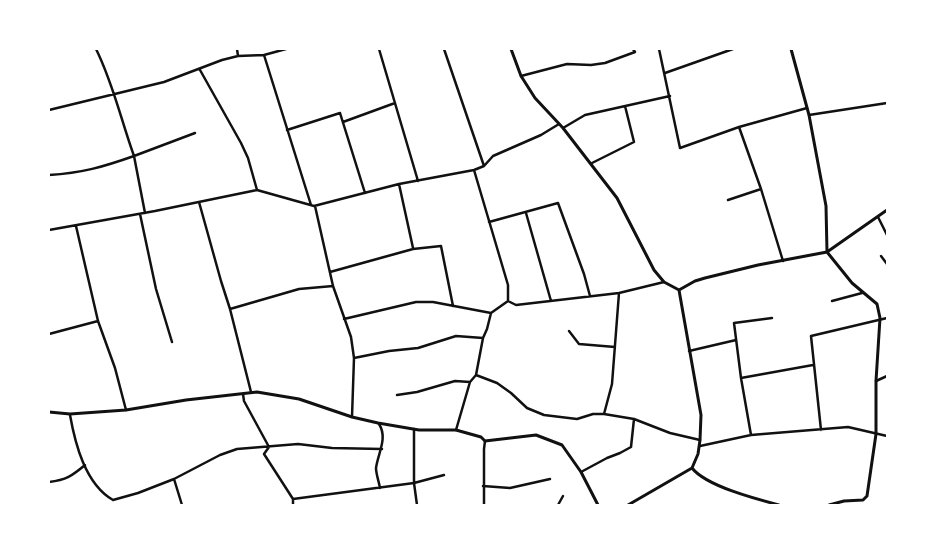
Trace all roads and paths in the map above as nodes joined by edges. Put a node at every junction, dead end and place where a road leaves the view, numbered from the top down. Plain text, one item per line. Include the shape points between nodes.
1 (96, 49) edge
2 (237, 49) edge
3 (286, 49) edge
4 (379, 49) edge
5 (444, 49) edge
6 (511, 49) edge
7 (633, 49) edge
8 (659, 49) edge
9 (733, 49) edge
10 (791, 49) edge
11 (264, 55) junction
12 (238, 56) junction
13 (199, 69) junction
14 (665, 73) junction
15 (521, 76) junction
16 (115, 94) junction
17 (670, 96) junction
18 (396, 103) junction
19 (887, 103) edge
20 (625, 106) junction
21 (807, 108) junction
22 (49, 110) edge
23 (809, 115) junction
24 (343, 122) junction
25 (558, 124) junction
26 (740, 127) junction
27 (563, 128) junction
28 (286, 130) junction
29 (195, 133) dead end
30 (134, 156) junction
31 (592, 163) junction
32 (484, 166) junction
33 (474, 170) junction
34 (49, 175) edge
35 (418, 181) junction
36 (399, 184) junction
37 (761, 189) junction
38 (257, 190) junction
39 (365, 193) junction
40 (728, 200) dead end
41 (199, 202) junction
42 (313, 205) junction
43 (887, 210) edge
44 (145, 213) junction
45 (526, 213) junction
46 (140, 214) junction
47 (878, 217) junction
48 (489, 222) junction
49 (76, 226) junction
50 (49, 230) edge
51 (887, 235) edge
52 (413, 249) junction
53 (827, 252) junction
54 (882, 256) dead end
55 (783, 261) junction
56 (887, 264) edge
57 (330, 272) junction
58 (664, 282) junction
59 (333, 286) junction
60 (679, 290) junction
61 (862, 292) junction
62 (619, 293) junction
63 (590, 296) junction
64 (508, 301) junction
65 (551, 301) junction
66 (832, 301) dead end
67 (453, 306) junction
68 (230, 309) junction
69 (491, 313) junction
70 (772, 318) dead end
71 (880, 318) junction
72 (887, 318) edge
73 (344, 319) junction
74 (98, 322) junction
75 (569, 331) dead end
76 (49, 334) edge
77 (483, 338) junction
78 (736, 340) junction
79 (172, 342) dead end
80 (615, 347) junction
81 (689, 351) junction
82 (354, 358) junction
83 (814, 365) junction
84 (476, 375) junction
85 (887, 376) edge
86 (741, 378) junction
87 (876, 381) junction
88 (470, 382) junction
89 (251, 392) junction
90 (243, 393) junction
91 (397, 395) dead end
92 (126, 410) junction
93 (49, 412) edge
94 (70, 414) junction
95 (604, 414) junction
96 (352, 417) junction
97 (634, 419) junction
98 (378, 422) junction
99 (414, 429) junction
100 (456, 430) junction
101 (821, 430) junction
102 (876, 434) junction
103 (751, 435) junction
104 (887, 436) edge
105 (700, 440) junction
106 (486, 441) junction
107 (700, 446) junction
108 (269, 447) junction
109 (382, 449) junction
110 (85, 465) junction
111 (692, 468) junction
112 (581, 472) junction
113 (444, 475) dead end
114 (174, 479) junction
115 (550, 480) dead end
116 (49, 482) edge
117 (414, 483) junction
118 (483, 486) junction
119 (380, 488) junction
120 (563, 496) dead end
121 (293, 499) junction
122 (858, 500) junction
123 (182, 505) edge
124 (293, 505) edge
125 (417, 505) edge
126 (484, 505) edge
127 (558, 505) edge
128 (598, 505) edge
129 (628, 505) edge
130 (778, 505) edge
131 (829, 505) edge
132 (858, 505) edge

1 - 16 street
2 - 12 street
3 - 11 street
4 - 18 street
5 - 32 street
6 - 15 street
7 - 15 street via 635,52 605,63 567,64
8 - 14 street
9 - 14 street
10 - 21 street
11 - 12 street
11 - 28 street
12 - 13 street
13 - 16 street
13 - 38 street via 241,143
14 - 17 street
15 - 25 street
16 - 22 street
16 - 30 street
17 - 20 street
17 - 26 street via 680,148
18 - 24 street
18 - 35 street
19 - 23 street
20 - 27 street via 585,115
20 - 31 street via 634,142
21 - 23 street
21 - 26 street
23 - 53 street via 826,206
24 - 28 street via 340,113
24 - 39 street
25 - 27 street
25 - 32 street via 493,156
26 - 37 street
27 - 31 street
28 - 42 street
29 - 30 street
30 - 34 street via 96,169
30 - 44 street
31 - 58 street via 617,198 654,270
32 - 33 street
33 - 35 street
33 - 48 street
35 - 36 street
36 - 39 street
36 - 52 street
37 - 40 street
37 - 55 street
38 - 41 street
38 - 42 street
39 - 42 street
41 - 44 street
41 - 68 street
42 - 57 street
43 - 47 street
44 - 46 street
45 - 48 street
45 - 63 street via 558,203
45 - 65 street
46 - 49 street
46 - 79 street via 156,289
47 - 51 street
47 - 53 street
48 - 64 street via 508,285
49 - 50 street
49 - 74 street
52 - 57 street
52 - 67 street via 441,246
53 - 55 street
53 - 61 street
54 - 56 street
55 - 60 street via 705,278
57 - 59 street
58 - 60 street
58 - 62 street
59 - 68 street via 299,289
59 - 73 street
60 - 81 street
61 - 66 street
61 - 71 street via 876,304
62 - 63 street
62 - 80 street
63 - 65 street
64 - 65 street via 516,305
64 - 69 street
67 - 69 street
67 - 73 street via 416,302
68 - 89 street
69 - 77 street
70 - 78 street via 734,324
71 - 72 street
71 - 83 street via 811,336
71 - 87 street
73 - 82 street
74 - 76 street
74 - 92 street
75 - 80 street via 579,344
77 - 82 street via 456,336 418,348
77 - 84 street
78 - 81 street
78 - 86 street
80 - 95 street via 612,384
81 - 105 street via 701,416
82 - 96 street
83 - 86 street
83 - 101 street
84 - 88 street
84 - 95 street via 497,383 527,408 544,415 577,419
85 - 87 street
86 - 103 street
87 - 102 street
88 - 91 street via 455,381
88 - 100 street
89 - 90 street
89 - 96 street via 299,399
90 - 92 street
90 - 108 street via 244,401
92 - 94 street
93 - 94 street
94 - 110 street
95 - 97 street
96 - 98 street
97 - 105 street
97 - 112 street via 631,447
98 - 99 street
98 - 109 street via 382,429
99 - 100 street
99 - 117 street
100 - 106 street
101 - 102 street via 848,427
101 - 103 street
102 - 104 street
102 - 122 street via 867,496
103 - 107 street
105 - 107 street
106 - 112 street via 536,435 547,438 562,445
106 - 118 street
107 - 111 street
108 - 109 street via 298,444
108 - 114 street via 228,452
108 - 121 street via 264,454
109 - 119 street via 376,469
110 - 114 street via 94,482 113,500
110 - 116 street via 71,477
111 - 129 street
111 - 130 street via 710,482
112 - 128 street
113 - 117 street
114 - 123 street
115 - 118 street via 510,488
117 - 119 street
117 - 125 street
118 - 126 street
119 - 121 street
120 - 127 street
121 - 124 street
122 - 131 street
122 - 132 street

